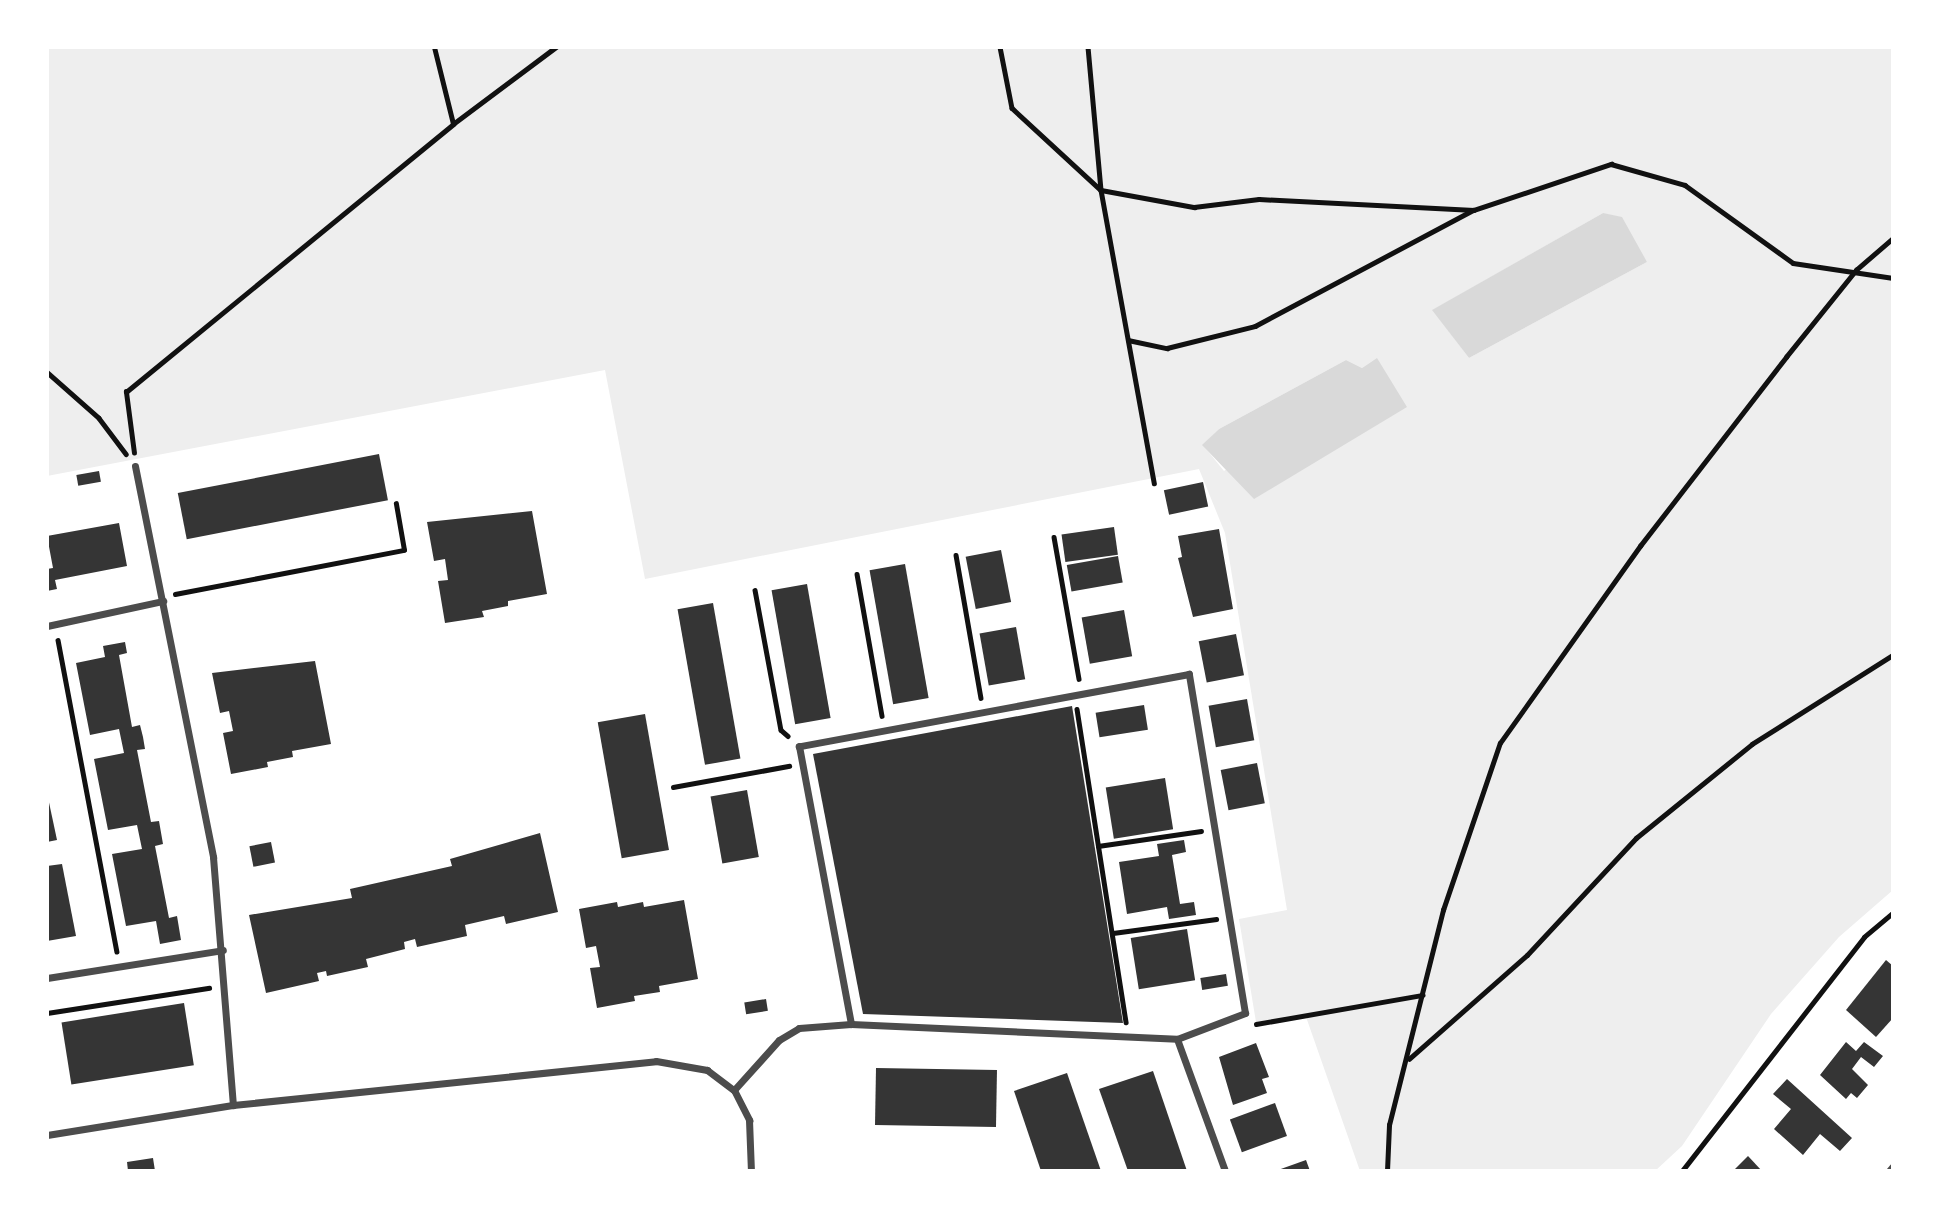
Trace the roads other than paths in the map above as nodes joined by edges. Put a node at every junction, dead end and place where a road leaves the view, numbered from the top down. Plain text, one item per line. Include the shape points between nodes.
1 (135, 466) road end
2 (163, 601) junction
3 (51, 625) edge
4 (223, 950) junction
5 (47, 978) edge
6 (851, 1024) junction
7 (1177, 1039) junction
8 (734, 1090) junction
9 (233, 1105) junction
10 (47, 1135) edge
11 (1893, 1166) edge
12 (751, 1171) edge
13 (1225, 1171) edge
14 (1889, 1171) edge

1 - 2 street
2 - 3 street
2 - 4 street via 213,857
4 - 5 street
4 - 9 street
6 - 7 street
6 - 7 street via 799,746 1189,674 1245,1013
6 - 8 street via 785,1034
7 - 13 street
8 - 9 street via 706,1070 656,1061
8 - 12 street via 748,1120
9 - 10 street
11 - 14 street

